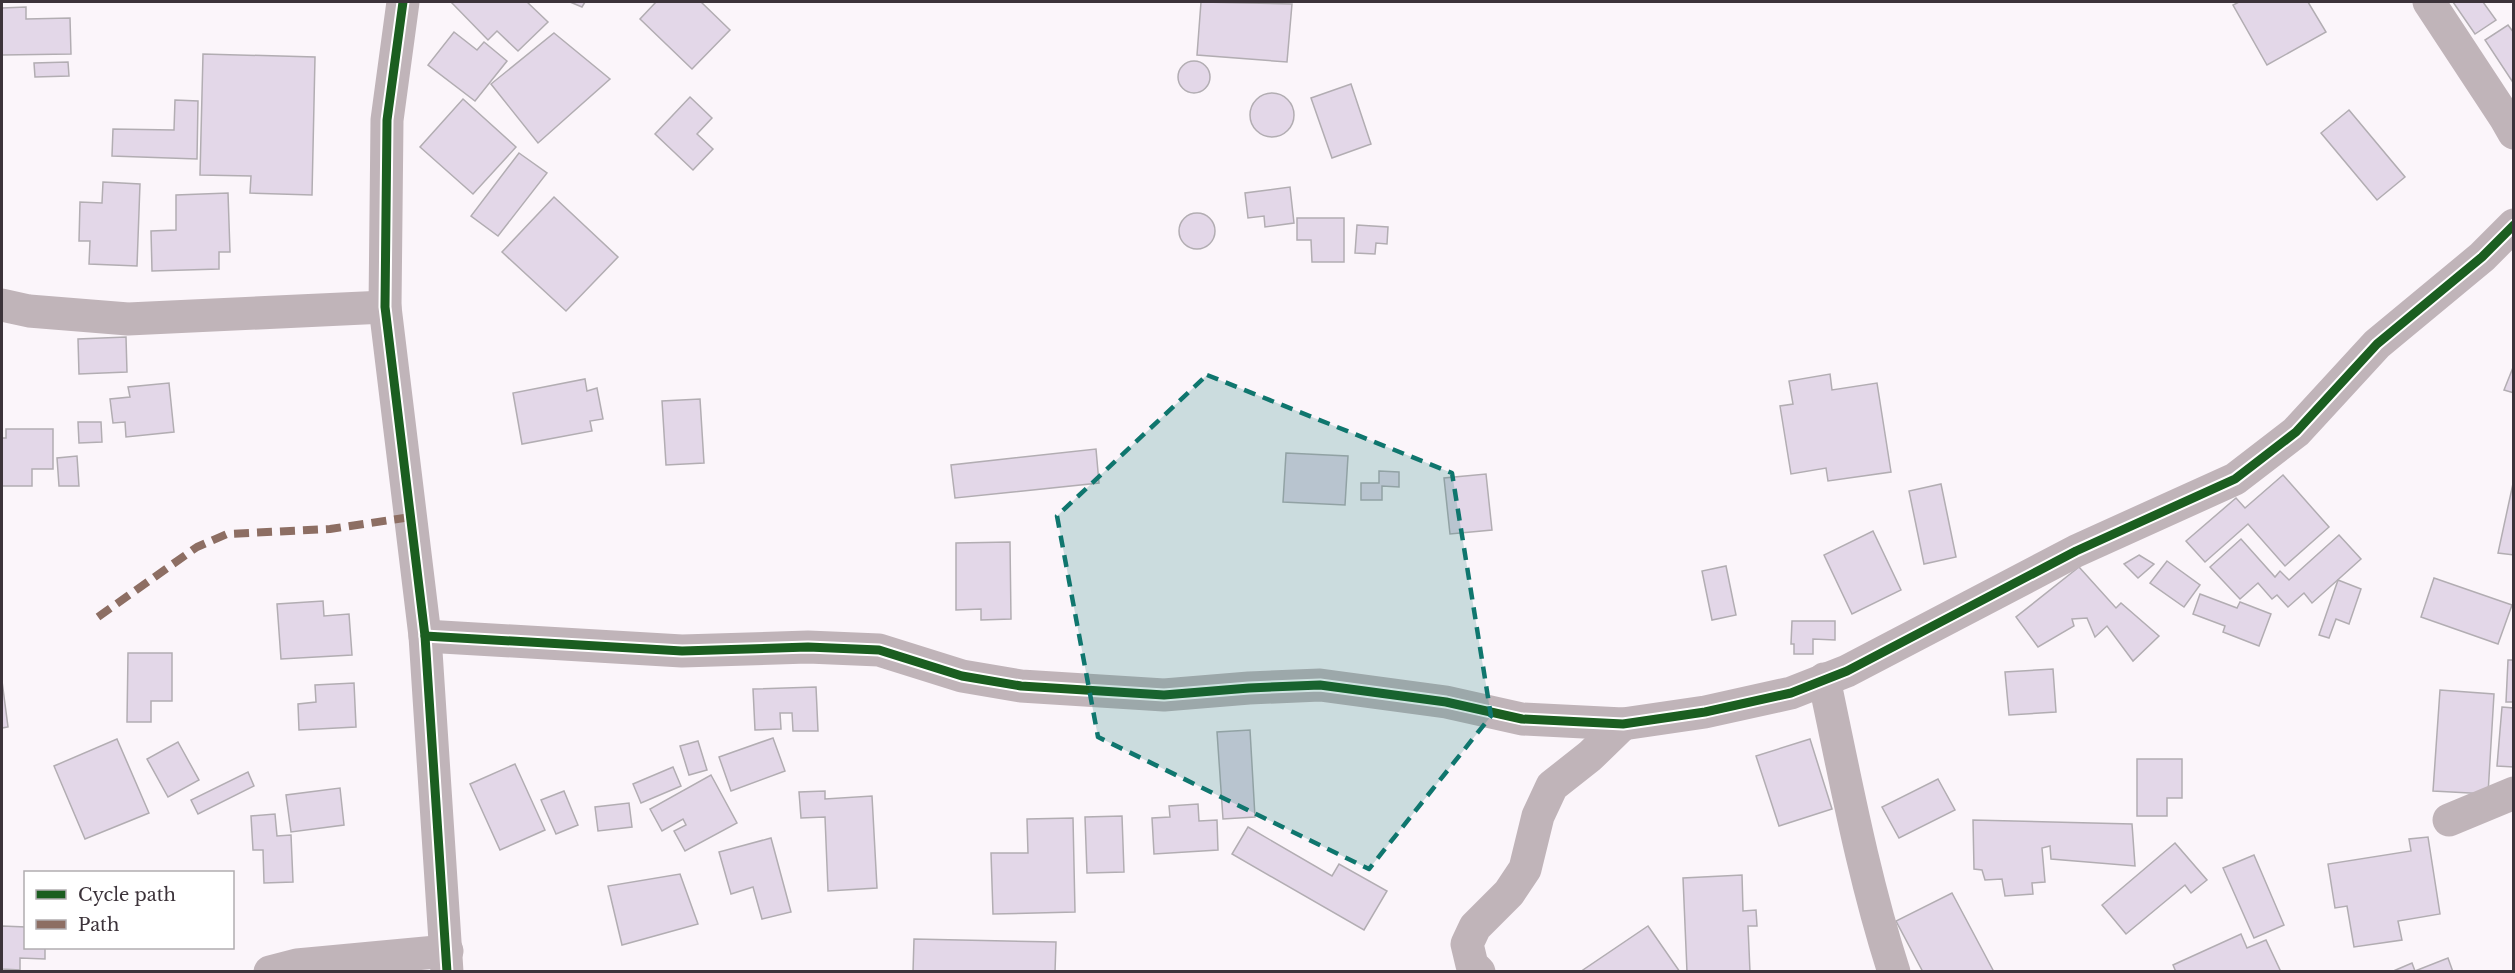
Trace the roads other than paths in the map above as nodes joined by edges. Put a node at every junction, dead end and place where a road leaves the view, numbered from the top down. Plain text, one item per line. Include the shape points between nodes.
1 (403, 2) edge
2 (2429, 2) edge
3 (2514, 134) edge
4 (2514, 225) edge
5 (2, 305) edge
6 (385, 307) junction
7 (425, 636) junction
8 (1824, 679) junction
9 (1623, 724) junction
10 (2514, 793) edge
11 (2449, 820) dead end
12 (447, 961) edge
13 (270, 972) edge
14 (1479, 972) edge
15 (1894, 972) edge

1 - 6 street via 387,120
2 - 3 street
4 - 8 street via 2482,257 2378,344 2296,432 2235,479 2076,551 1847,671
5 - 6 street via 128,319
6 - 7 street
7 - 9 street via 682,651 808,647 879,650 962,676 1021,686 1164,695 1320,686 1446,702 1522,719
7 - 12 street
8 - 9 street via 1791,693 1705,712
8 - 15 street via 1862,861
9 - 14 street via 1552,786 1538,816 1525,869 1509,893 1475,927 1467,944 1472,965
10 - 11 street
12 - 13 street via 297,965

